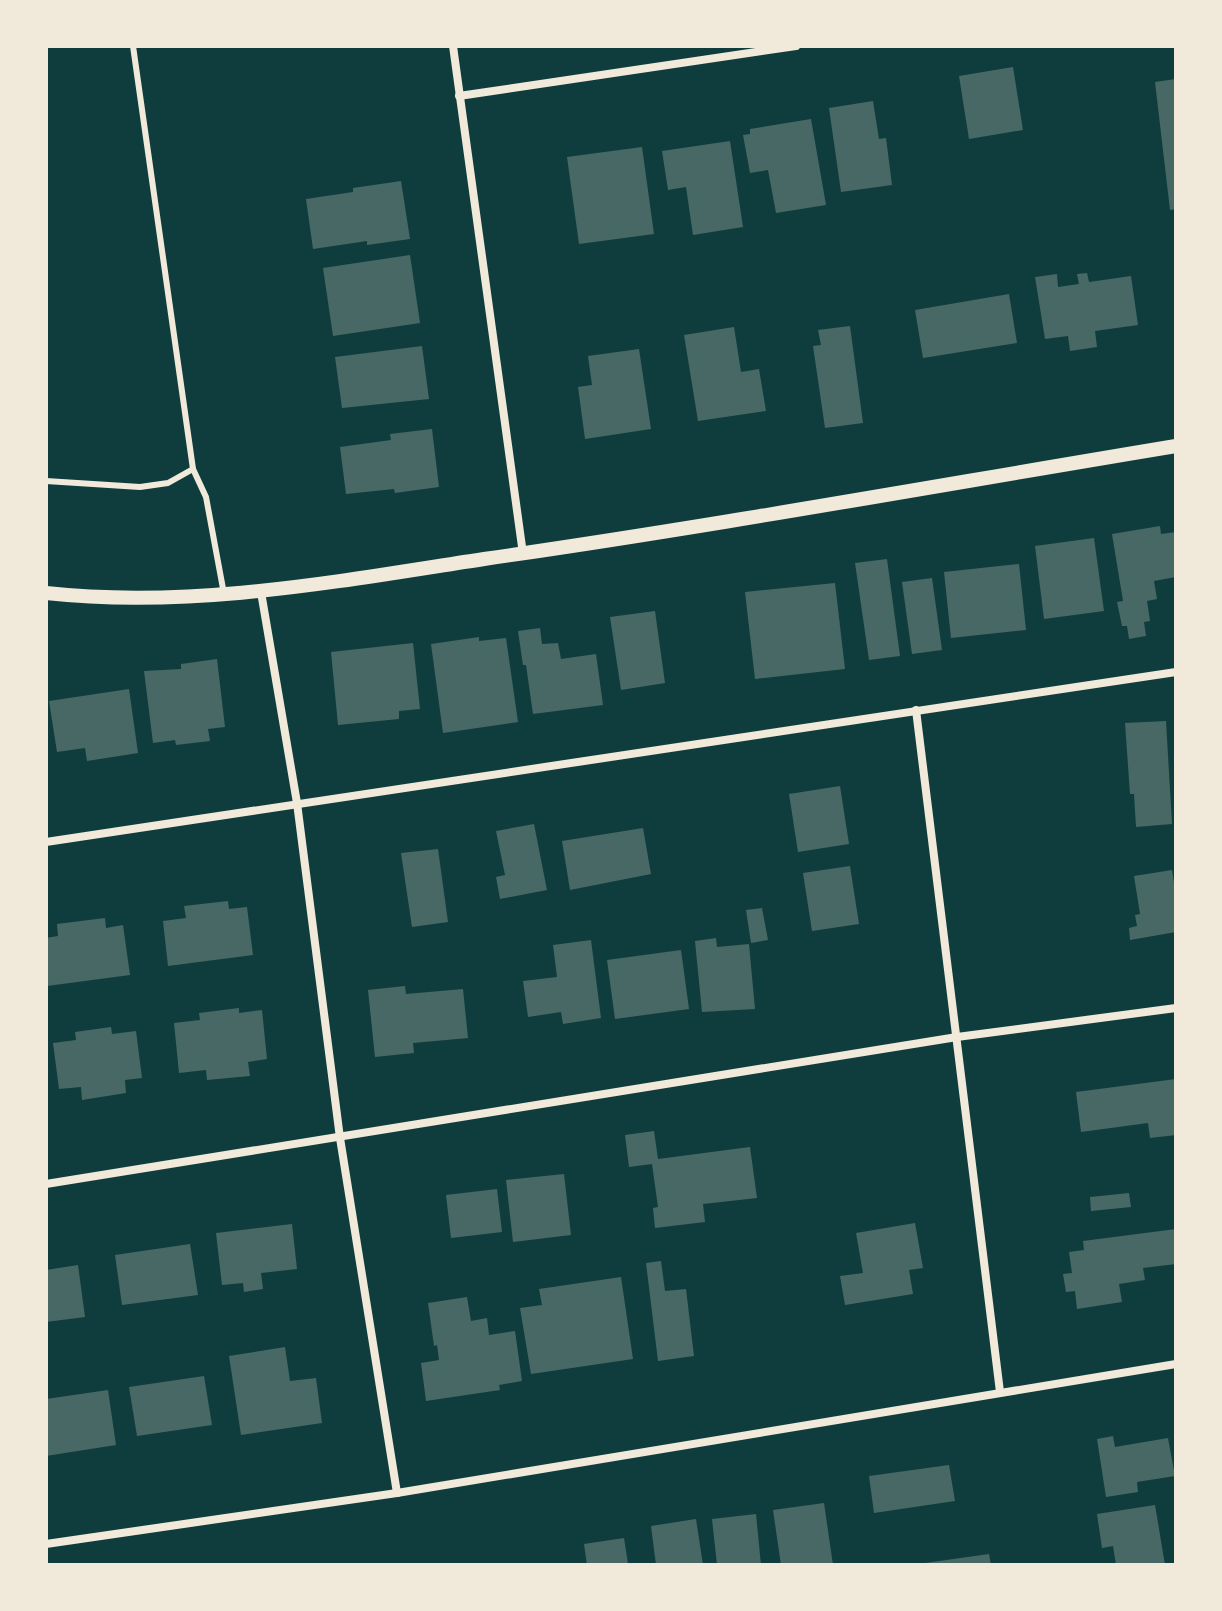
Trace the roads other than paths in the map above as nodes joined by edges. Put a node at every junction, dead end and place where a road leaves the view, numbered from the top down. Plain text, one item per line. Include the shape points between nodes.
1 (133, 46) edge
2 (453, 46) edge
3 (796, 46) edge
4 (459, 96) junction
5 (1176, 446) edge
6 (193, 469) junction
7 (46, 481) edge
8 (523, 554) junction
9 (261, 592) junction
10 (46, 593) edge
11 (224, 594) junction
12 (1176, 672) edge
13 (916, 710) junction
14 (297, 803) junction
15 (46, 842) edge
16 (1176, 1008) edge
17 (957, 1037) junction
18 (340, 1138) junction
19 (46, 1184) edge
20 (1176, 1364) edge
21 (1000, 1392) junction
22 (397, 1493) junction
23 (46, 1544) edge

1 - 6 lane
2 - 4 street
3 - 4 street
4 - 8 street
5 - 8 street
6 - 7 lane via 168,483 140,487
6 - 11 lane via 206,497
8 - 9 street
9 - 11 street
9 - 14 street
10 - 11 street via 98,599
12 - 13 street
13 - 14 street
13 - 17 street
14 - 15 street
14 - 18 street
16 - 17 street
17 - 18 street
17 - 21 street
18 - 19 street
18 - 22 street
20 - 21 street
21 - 22 street
22 - 23 street

